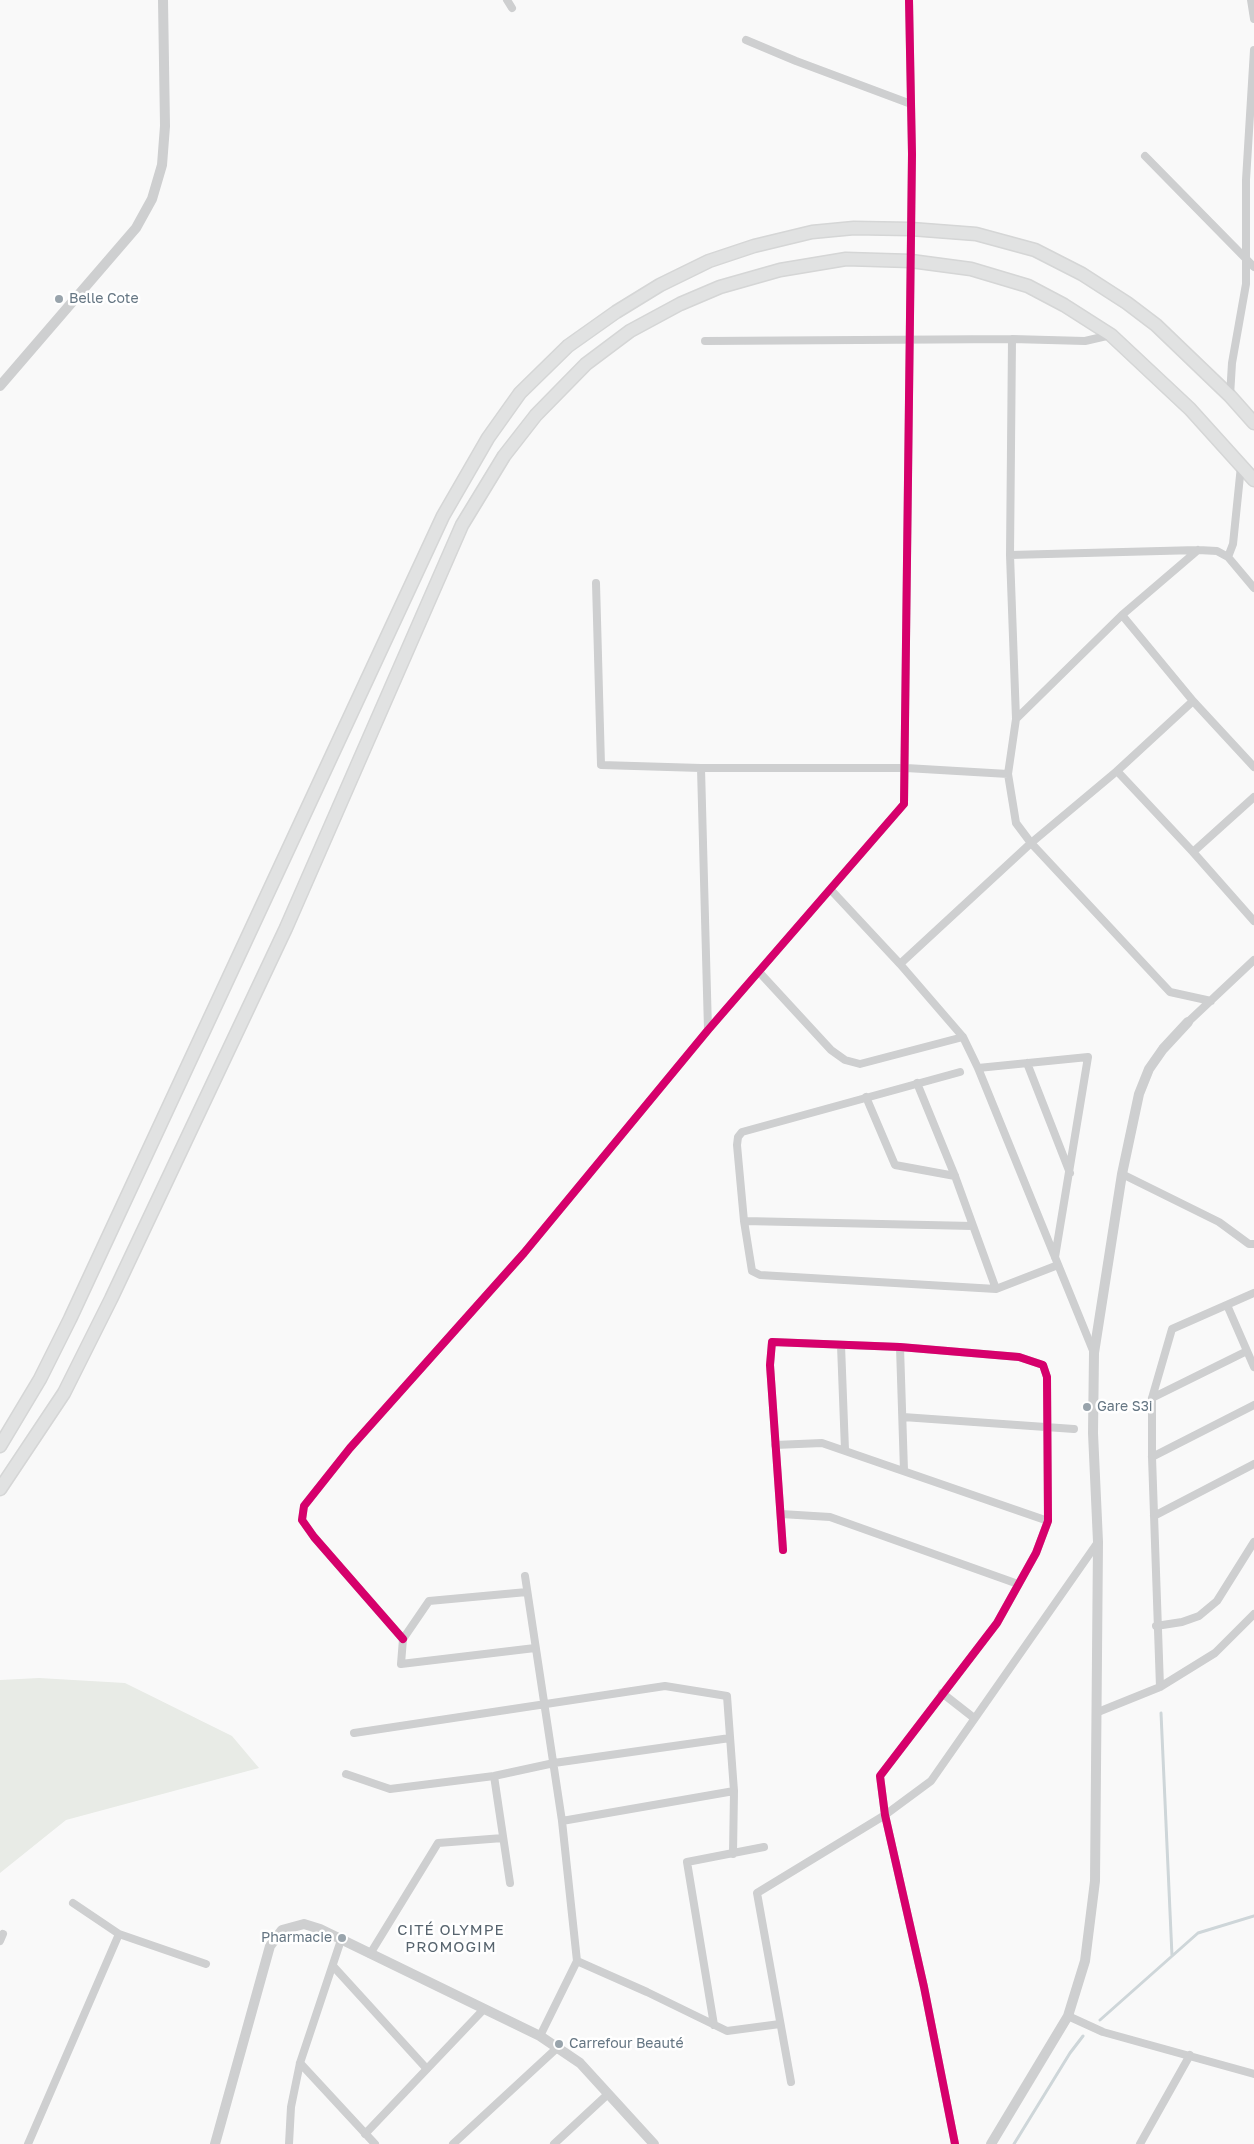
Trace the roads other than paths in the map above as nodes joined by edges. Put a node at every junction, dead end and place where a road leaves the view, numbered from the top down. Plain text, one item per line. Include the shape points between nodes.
1 (163, 0) edge
2 (507, 0) edge
3 (909, 0) edge
4 (1251, 0) edge
5 (512, 8) dead end
6 (1254, 19) edge
7 (746, 40) dead end
8 (1254, 50) edge
9 (911, 104) junction
10 (1145, 156) dead end
11 (911, 229) junction
12 (1246, 258) junction
13 (911, 261) junction
14 (1254, 267) edge
15 (1111, 335) junction
16 (1012, 339) junction
17 (908, 340) junction
18 (705, 341) dead end
19 (0, 386) edge
20 (1230, 396) junction
21 (1254, 423) edge
22 (1241, 466) junction
23 (1254, 480) edge
24 (1198, 550) junction
25 (1010, 555) junction
26 (1228, 557) junction
27 (596, 583) dead end
28 (1254, 588) edge
29 (1122, 615) junction
30 (1193, 700) junction
31 (1016, 719) junction
32 (1254, 767) edge
33 (701, 768) junction
34 (906, 768) junction
35 (1117, 771) junction
36 (1008, 774) junction
37 (1254, 797) edge
38 (1031, 843) junction
39 (1192, 852) junction
40 (830, 890) junction
41 (1254, 921) edge
42 (1254, 960) edge
43 (900, 964) junction
44 (760, 974) junction
45 (1211, 1001) junction
46 (1188, 1022) joint
47 (708, 1030) junction
48 (963, 1037) junction
49 (1027, 1063) junction
50 (978, 1068) junction
51 (960, 1072) dead end
52 (917, 1084) junction
53 (866, 1097) junction
54 (1071, 1174) junction
55 (1122, 1174) junction
56 (954, 1176) junction
57 (744, 1222) junction
58 (973, 1226) junction
59 (1254, 1244) edge
60 (1057, 1262) junction
61 (996, 1289) junction
62 (1254, 1293) edge
63 (1227, 1305) junction
64 (842, 1345) junction
65 (900, 1347) junction
66 (1247, 1351) junction
67 (1094, 1352) junction
68 (1254, 1367) edge
69 (1152, 1398) junction
70 (1254, 1405) edge
71 (903, 1417) junction
72 (1048, 1427) junction
73 (1074, 1429) dead end
74 (0, 1446) edge
75 (775, 1446) junction
76 (845, 1450) junction
77 (1152, 1457) junction
78 (1254, 1464) edge
79 (904, 1471) junction
80 (0, 1489) edge
81 (781, 1514) junction
82 (1154, 1516) junction
83 (1048, 1521) junction
84 (1098, 1542) junction
85 (1254, 1542) edge
86 (783, 1550) dead end
87 (525, 1576) dead end
88 (1018, 1584) junction
89 (527, 1592) junction
90 (1254, 1614) edge
91 (1156, 1626) junction
92 (403, 1640) junction
93 (535, 1648) junction
94 (1160, 1688) junction
95 (942, 1693) junction
96 (544, 1704) junction
97 (1098, 1712) junction
98 (974, 1718) junction
99 (354, 1733) dead end
100 (730, 1738) junction
101 (554, 1763) junction
102 (346, 1774) dead end
103 (494, 1776) junction
104 (734, 1791) junction
105 (885, 1815) junction
106 (562, 1821) junction
107 (503, 1838) junction
108 (764, 1847) dead end
109 (733, 1854) junction
110 (510, 1883) dead end
111 (72, 1903) dead end
112 (119, 1934) junction
113 (341, 1940) junction
114 (370, 1954) junction
115 (577, 1961) junction
116 (206, 1964) dead end
117 (333, 1966) junction
118 (484, 2009) junction
119 (1068, 2016) junction
120 (780, 2024) junction
121 (714, 2025) junction
122 (540, 2036) junction
123 (557, 2048) junction
124 (1190, 2055) junction
125 (300, 2063) junction
126 (426, 2068) junction
127 (1254, 2074) edge
128 (791, 2082) dead end
129 (608, 2094) junction
130 (366, 2134) junction
131 (1144, 2143) edge
132 (28, 2144) edge
133 (215, 2144) edge
134 (289, 2144) edge
135 (375, 2144) edge
136 (453, 2144) edge
137 (554, 2144) edge
138 (654, 2144) edge
139 (955, 2144) edge
140 (991, 2144) edge

1 - 19 street via 165,126 162,166 152,198 136,228
2 - 5 street
3 - 9 street
4 - 6 street
7 - 9 street
8 - 12 street via 1246,180
9 - 11 street
10 - 12 street
11 - 13 street
11 - 20 highway via 976,234 1035,250 1082,274 1156,326
11 - 74 highway via 854,228 812,232 709,261 660,285 616,312 568,346 520,394 488,438 443,516 70,1319 40,1379
12 - 14 street
12 - 20 street via 1246,284 1232,363
13 - 15 highway via 971,269 1028,286
13 - 17 street
13 - 80 highway via 846,259 780,270 720,287 680,304 630,331 586,364 536,415 504,456 462,525 286,928 112,1299 64,1393
15 - 16 street via 1085,341
15 - 22 highway via 1190,409
16 - 17 street
16 - 25 street
17 - 18 street
17 - 34 street
20 - 21 highway
22 - 23 highway
22 - 26 street via 1233,544
24 - 25 street
24 - 26 street via 1217,551
24 - 29 street
25 - 31 street
26 - 28 street
27 - 33 street via 601,765
29 - 30 street
29 - 31 street
30 - 32 street
30 - 35 street
31 - 36 street
33 - 34 street
33 - 47 street
34 - 36 street
34 - 40 street via 904,804
35 - 38 street
35 - 39 street
36 - 38 street via 1016,823
37 - 39 street
38 - 43 street
38 - 45 street via 1170,992
39 - 41 street
40 - 43 street
40 - 44 street
42 - 45 street
43 - 48 street
44 - 47 street
44 - 48 street via 831,1050 845,1060 860,1064
45 - 46 street
46 - 55 street via 1149,1069 1138,1094
47 - 92 street via 524,1253 350,1448 304,1506 302,1520 310,1532
48 - 50 street
49 - 50 street
49 - 54 street
49 - 54 street via 1088,1057
50 - 60 street
51 - 52 street
52 - 53 street
52 - 56 street
53 - 56 street via 895,1165
53 - 57 street via 742,1132 738,1145
54 - 60 street
55 - 59 street via 1219,1222 1249,1244
55 - 67 street
56 - 58 street
57 - 58 street
57 - 61 street via 752,1272 760,1275
58 - 61 street
60 - 61 street
60 - 67 street
62 - 63 street
63 - 66 street
63 - 69 street via 1170,1332
64 - 65 street
64 - 75 street via 772,1342 770,1365
64 - 76 street
65 - 71 street
65 - 72 street via 1019,1357 1043,1364 1047,1377
66 - 68 street
66 - 69 street
67 - 84 street via 1093,1433
69 - 77 street
70 - 77 street
71 - 72 street
71 - 79 street
72 - 73 street
72 - 83 street
75 - 76 street via 822,1442
75 - 81 street
76 - 79 street
77 - 82 street
78 - 82 street
79 - 83 street
81 - 86 street
81 - 88 street via 830,1517
82 - 91 street
83 - 88 street via 1036,1553
84 - 97 street
84 - 98 street
85 - 91 street via 1217,1601 1199,1616
87 - 89 street
88 - 95 street via 996,1622
89 - 92 street via 429,1601
89 - 93 street
90 - 94 street via 1215,1653
91 - 94 street
92 - 93 street via 401,1664
93 - 96 street
94 - 97 street
95 - 98 street
95 - 105 street via 880,1776
96 - 99 street
96 - 100 street via 665,1686 727,1696
96 - 101 street
97 - 119 street via 1096,1881 1085,1961
98 - 105 street via 931,1781
100 - 101 street
100 - 104 street
101 - 103 street
101 - 106 street
102 - 103 street via 390,1789
103 - 107 street
104 - 106 street
104 - 109 street
105 - 120 street via 756,1893
105 - 139 street
106 - 115 street
107 - 110 street
107 - 114 street via 438,1843
108 - 109 street
109 - 121 street via 687,1862
111 - 112 street
112 - 116 street
112 - 132 street
113 - 114 street
113 - 117 street
113 - 133 street via 304,1924 290,1926 276,1935 270,1946
114 - 118 street
115 - 121 street
115 - 122 street
117 - 125 street
117 - 126 street
118 - 122 street
118 - 126 street
119 - 124 street via 1103,2032
119 - 140 street
120 - 121 street via 727,2031
120 - 128 street
122 - 123 street
123 - 129 street via 580,2063
123 - 136 street
124 - 127 street
124 - 131 street
125 - 130 street
125 - 134 street via 291,2107
126 - 130 street
129 - 137 street
129 - 138 street
130 - 135 street

